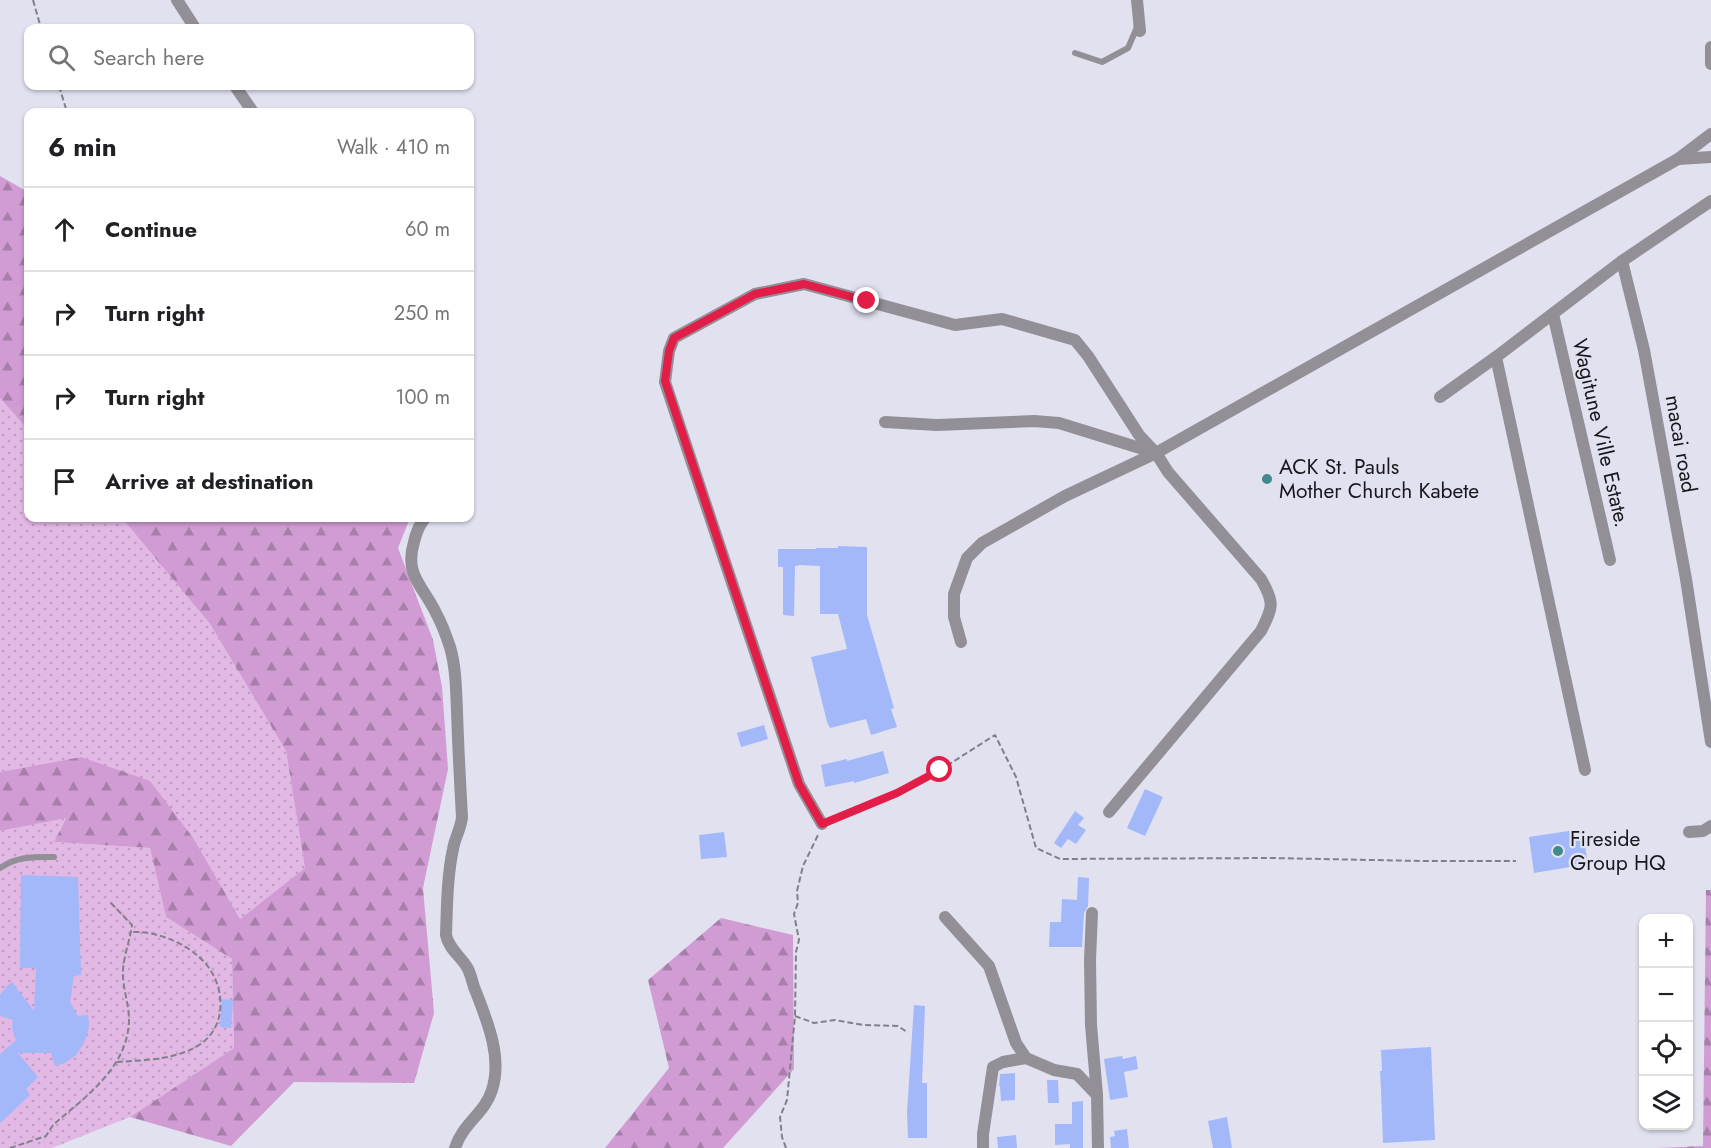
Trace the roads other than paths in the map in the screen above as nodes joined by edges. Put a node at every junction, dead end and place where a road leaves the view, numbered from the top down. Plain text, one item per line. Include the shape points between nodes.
1 (177, 0) edge
2 (1137, 0) edge
3 (192, 24) edge
4 (1139, 27) joint
5 (1711, 47) edge
6 (1075, 53) dead end
7 (1711, 64) edge
8 (237, 90) edge
9 (250, 108) edge
10 (1711, 134) edge
11 (1711, 157) edge
12 (1678, 159) junction
13 (1711, 201) edge
14 (1622, 261) junction
15 (1553, 314) junction
16 (1496, 357) junction
17 (1440, 397) dead end
18 (885, 422) dead end
19 (1156, 453) junction
20 (423, 522) edge
21 (1610, 560) dead end
22 (961, 642) dead end
23 (1711, 742) edge
24 (1585, 770) dead end
25 (1109, 812) dead end
26 (822, 824) road end
27 (1711, 826) edge
28 (1689, 832) dead end
29 (54, 857) dead end
30 (0, 868) edge
31 (1092, 913) dead end
32 (945, 918) dead end
33 (1026, 1058) junction
34 (1097, 1095) junction
35 (455, 1148) edge
36 (982, 1148) edge
37 (1098, 1148) edge

1 - 3 street
2 - 4 street
4 - 6 lane via 1128,48 1102,62
5 - 7 street
8 - 9 street
10 - 12 street
11 - 12 street
12 - 19 street
13 - 14 street
14 - 15 street
14 - 23 street, macai road via 1644,350
15 - 16 street
15 - 21 street, Wagitune Ville Estate.
16 - 17 street
16 - 24 street
18 - 19 street via 1059,423
19 - 22 street via 1065,496 982,543 967,558 954,594 954,617
19 - 25 street via 1261,579 1271,596 1271,611 1261,632
19 - 26 street via 1139,435 1075,340 1002,319 955,325 804,284 755,294 674,338 665,381 799,784
20 - 35 street via 411,550 411,567 443,627 455,668 462,817 448,886 447,943 468,968 482,1003 495,1066 494,1082 485,1105 459,1137
27 - 28 street
29 - 30 lane via 16,859
31 - 34 street via 1091,1025
32 - 33 street via 988,966 1016,1043
33 - 34 street via 1054,1070 1077,1074
33 - 36 street via 993,1067
34 - 37 street

